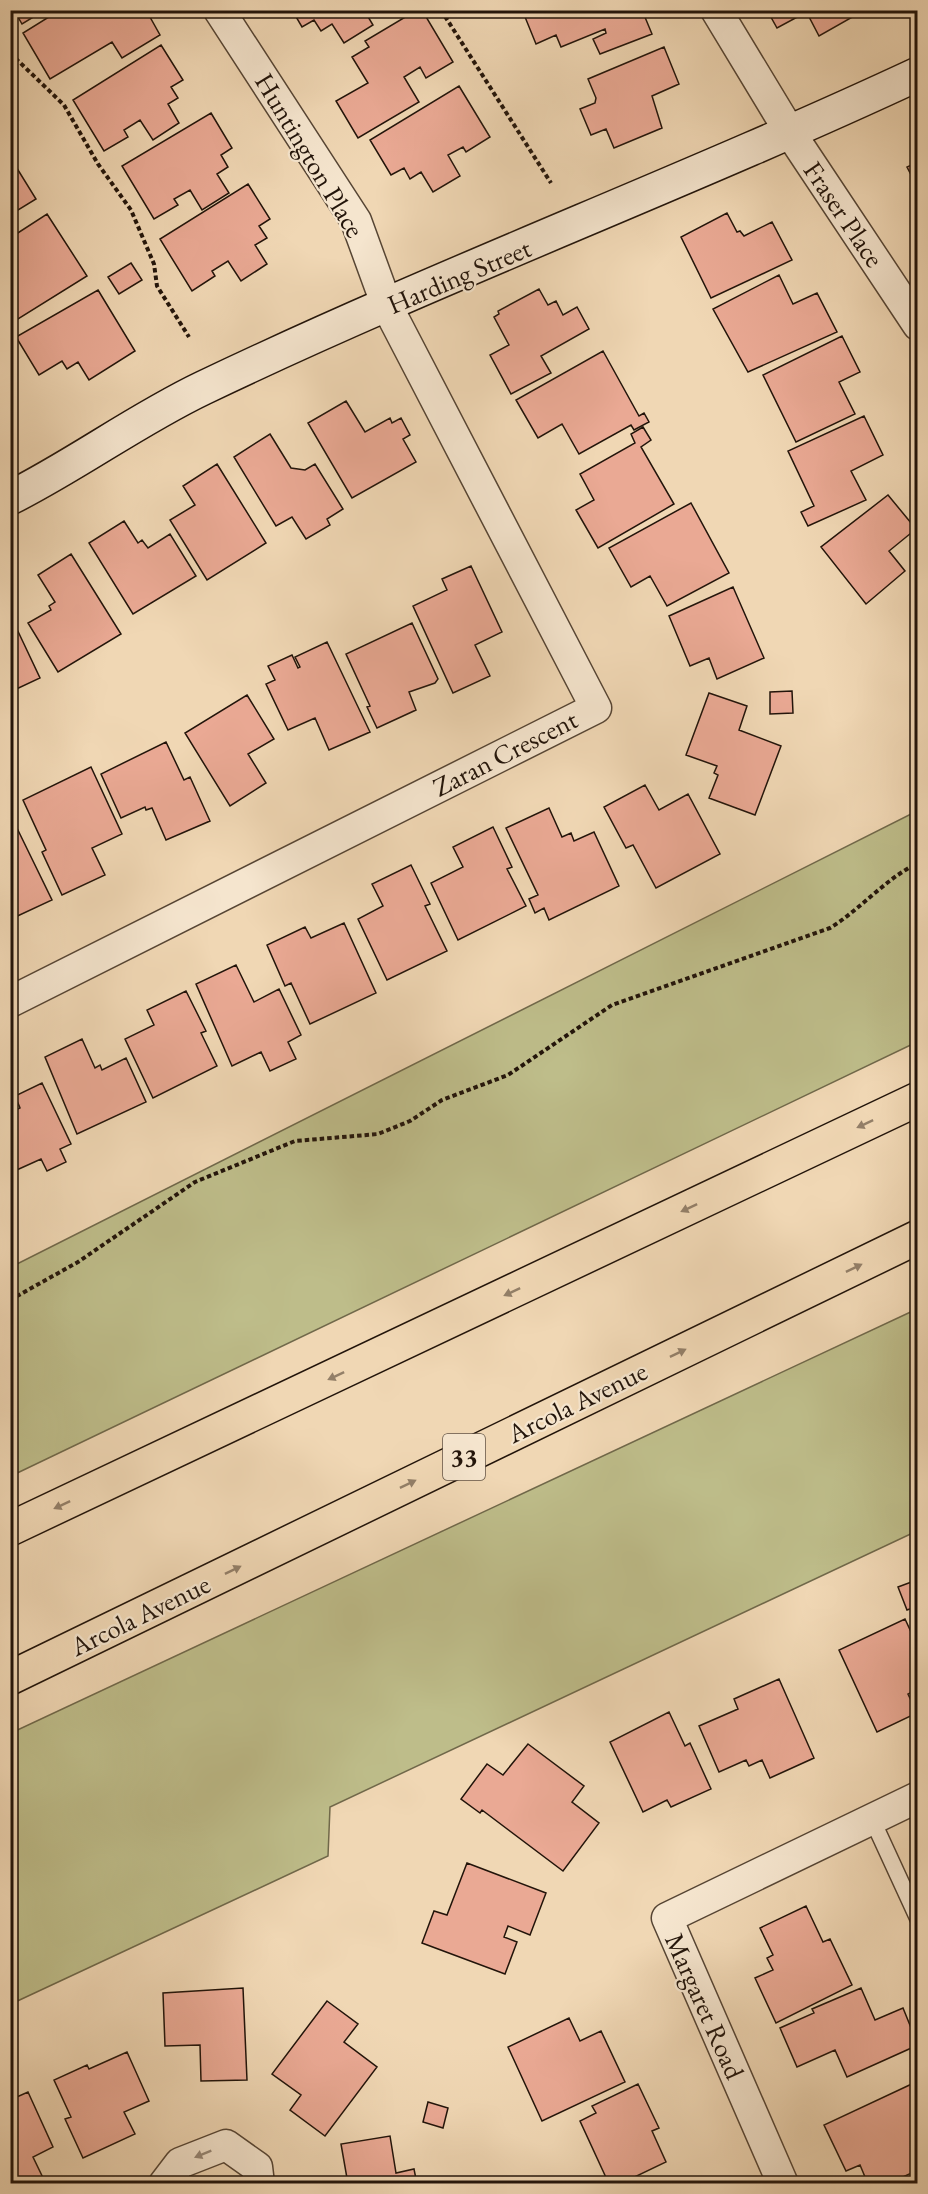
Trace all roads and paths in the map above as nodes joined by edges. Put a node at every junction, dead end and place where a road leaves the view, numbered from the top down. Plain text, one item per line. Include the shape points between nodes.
1 (219, 10) edge
2 (441, 10) edge
3 (716, 10) edge
4 (10, 53) edge
5 (918, 74) edge
6 (791, 134) junction
7 (551, 183) dead end
8 (387, 306) junction
9 (918, 325) edge
10 (189, 337) dead end
11 (14, 488) edge
12 (918, 863) edge
13 (10, 1002) edge
14 (918, 1099) edge
15 (918, 1237) edge
16 (10, 1300) edge
17 (10, 1529) edge
18 (10, 1678) edge
19 (918, 1797) edge
20 (872, 1819) junction
21 (918, 1919) edge
22 (164, 2184) edge
23 (259, 2184) edge
24 (783, 2184) edge

1 - 8 street, Huntington Place via 356,221
2 - 7 path
3 - 6 street, Fraser Place
4 - 10 path via 64,105 98,164 131,210 154,264 157,286
5 - 6 street, Harding Street
6 - 8 street, Harding Street
6 - 9 street, Fraser Place
8 - 11 street, Harding Street via 201,389
8 - 13 street, Zaran Crescent via 596,708
12 - 16 path via 830,928 612,1005 508,1075 442,1100 410,1121 378,1134 296,1141 195,1182 78,1262
14 -> 17 main road
18 -> 15 main road, Arcola Avenue / 33
19 - 20 street, Margaret Road
20 - 21 lane
20 - 24 street, Margaret Road via 667,1918
23 -> 22 street via 257,2167 226,2145 180,2163

